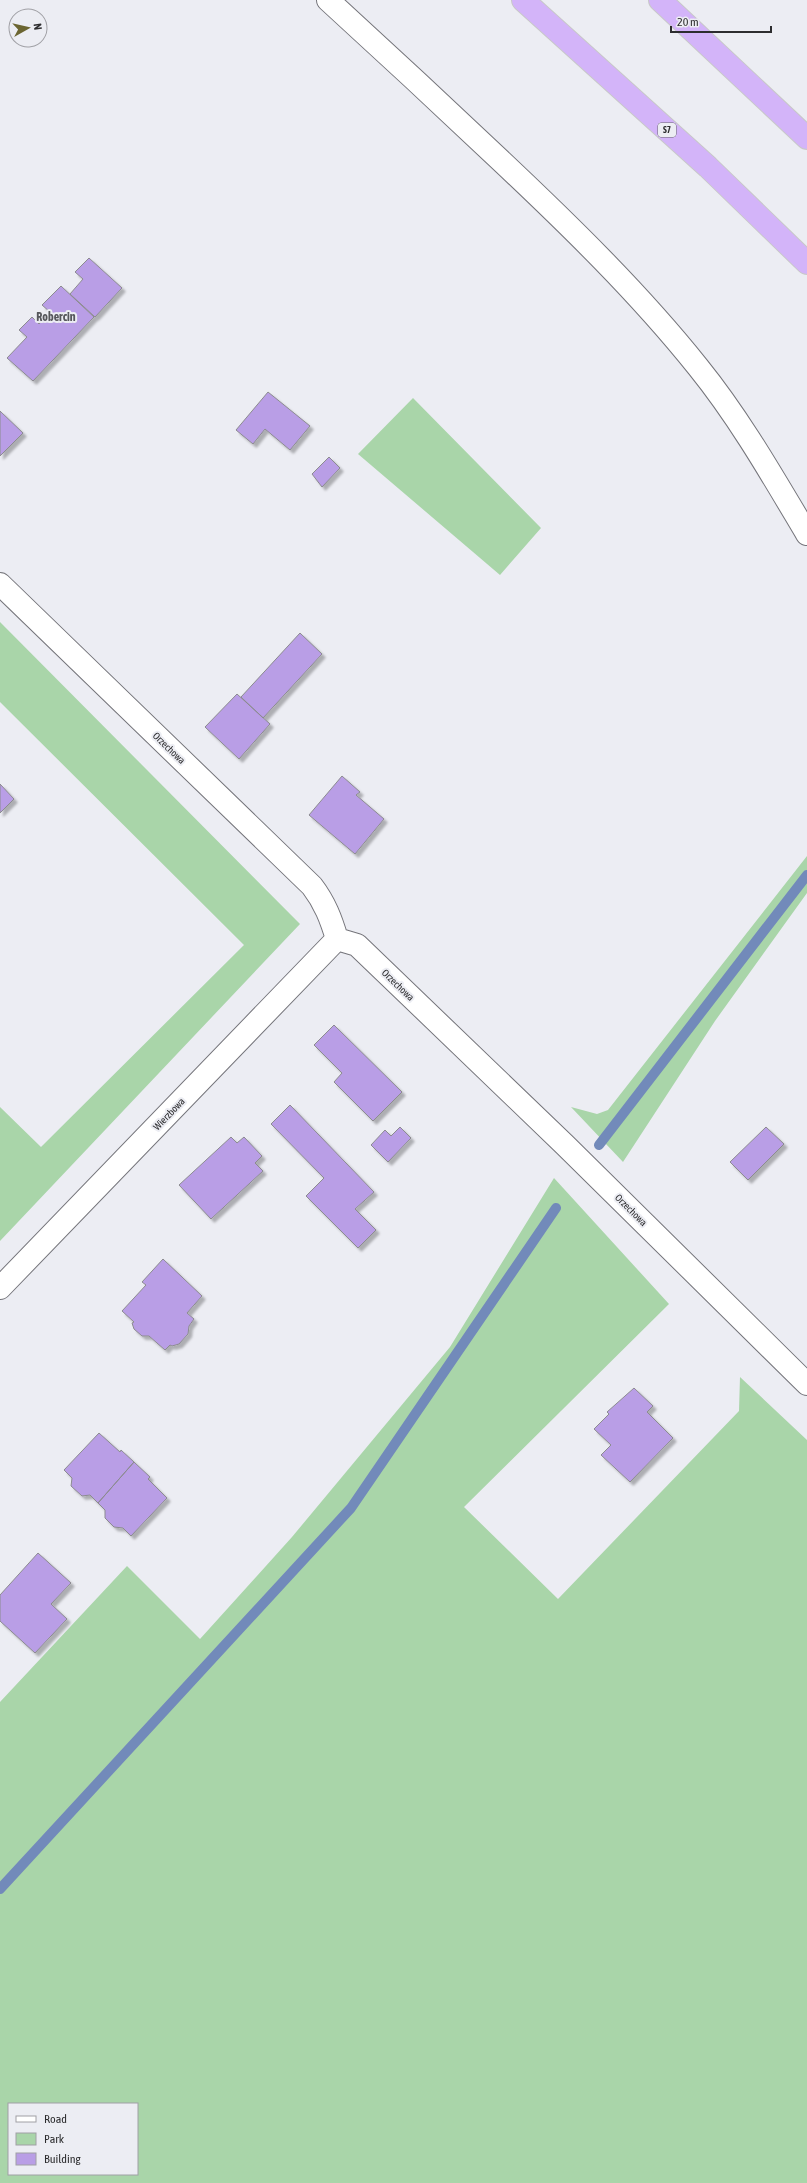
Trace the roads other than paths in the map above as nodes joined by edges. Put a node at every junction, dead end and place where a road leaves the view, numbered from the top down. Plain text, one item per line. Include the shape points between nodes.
1 (328, 0) edge
2 (522, 0) edge
3 (660, 0) edge
4 (807, 138) edge
5 (807, 263) edge
6 (807, 534) edge
7 (0, 584) edge
8 (337, 939) junction
9 (0, 1288) edge
10 (807, 1384) edge

1 - 6 street via 555,212 638,297 699,368 736,417
2 - 5 highway, S7 via 708,167
3 - 4 highway
7 - 8 street, Orzechowa via 312,886 322,898
8 - 9 street, Wierzbowa
8 - 10 street, Orzechowa via 357,945

